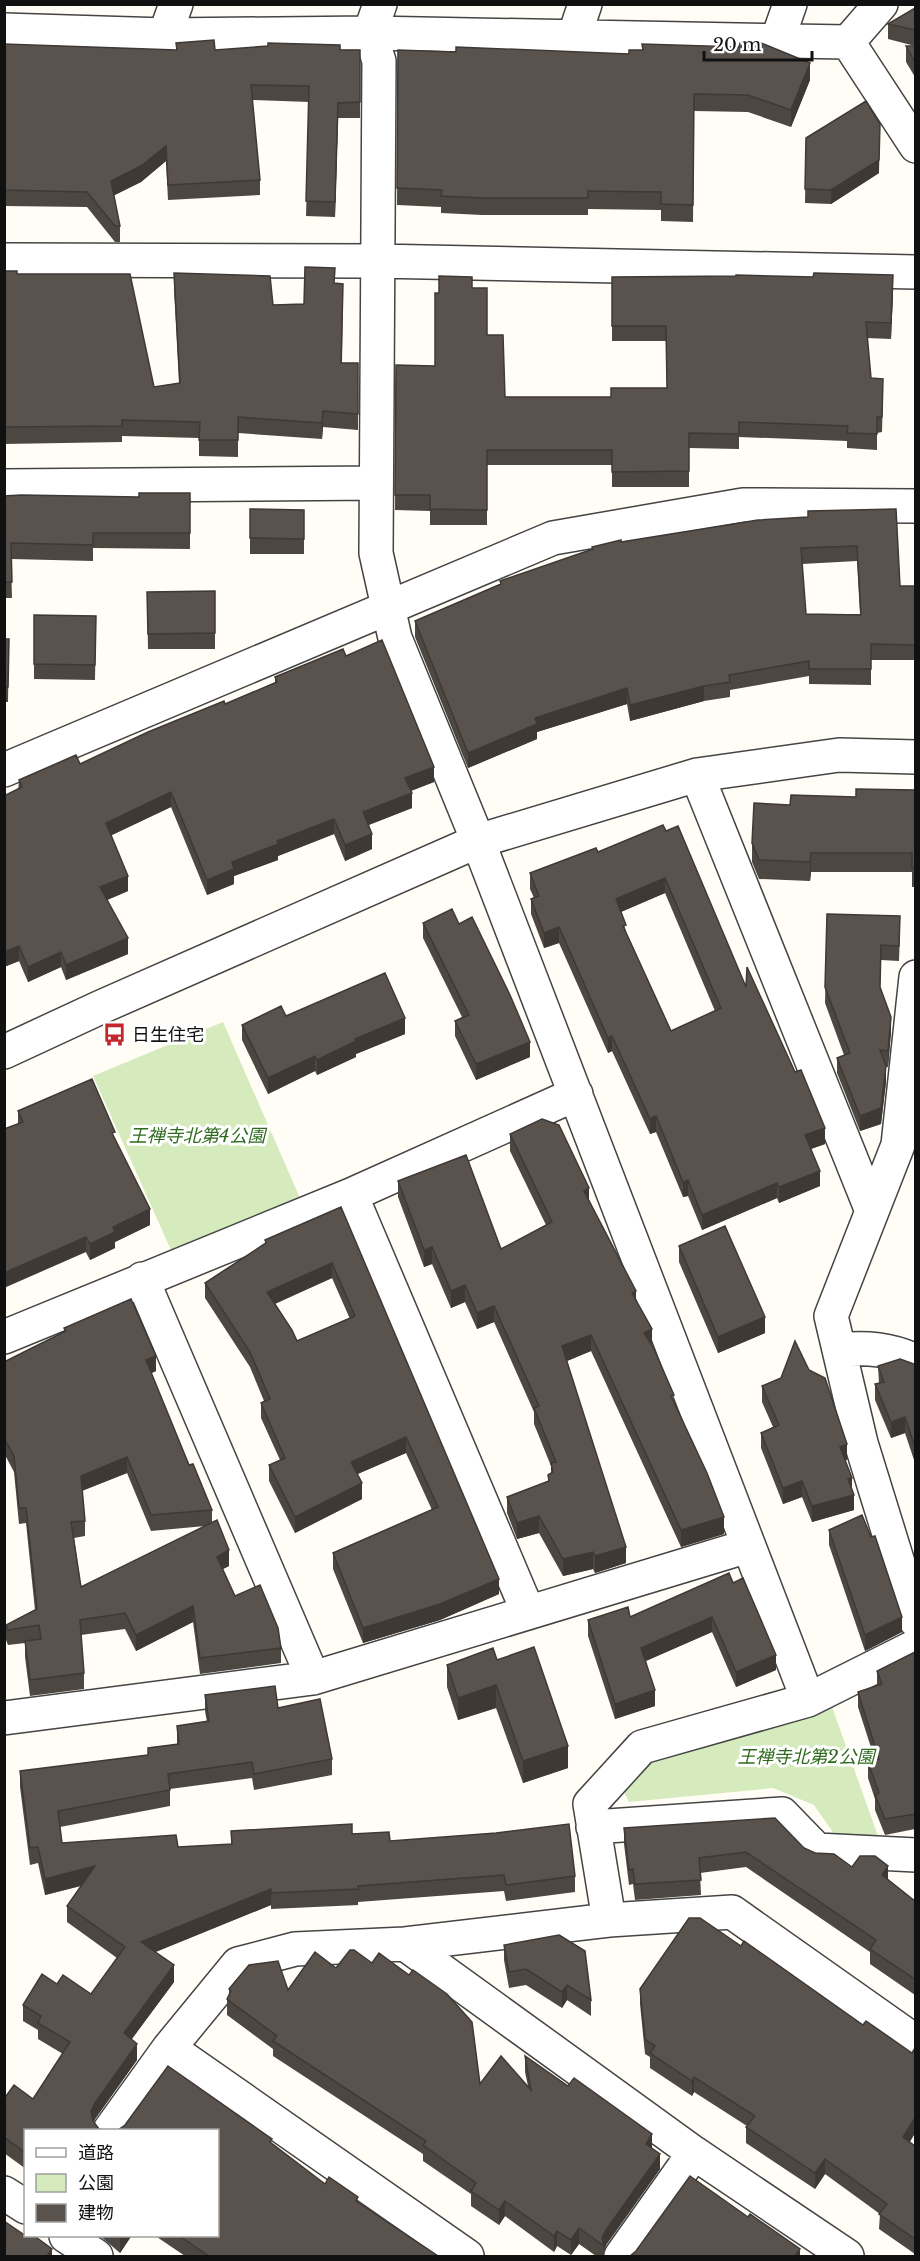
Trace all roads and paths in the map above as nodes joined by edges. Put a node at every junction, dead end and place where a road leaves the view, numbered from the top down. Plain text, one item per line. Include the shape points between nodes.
1 (176, 4) edge
2 (585, 4) edge
3 (790, 4) edge
4 (881, 4) edge
5 (375, 19) edge
6 (4, 30) edge
7 (165, 35) junction
8 (574, 37) junction
9 (777, 40) junction
10 (848, 42) junction
11 (915, 147) edge
12 (4, 260) edge
13 (377, 261) junction
14 (915, 272) edge
15 (376, 483) junction
16 (4, 486) edge
17 (915, 506) edge
18 (388, 609) junction
19 (915, 757) edge
20 (4, 770) edge
21 (698, 775) junction
22 (478, 841) junction
23 (915, 977) edge
24 (4, 1052) edge
25 (576, 1094) junction
26 (351, 1195) junction
27 (872, 1211) junction
28 (142, 1279) junction
29 (4, 1337) edge
30 (839, 1350) junction
31 (915, 1361) edge
32 (748, 1545) junction
33 (528, 1612) junction
34 (915, 1621) edge
35 (915, 1646) edge
36 (313, 1678) junction
37 (808, 1700) junction
38 (4, 1718) edge
39 (593, 1827) junction
40 (915, 1855) edge
41 (609, 1920) junction
42 (405, 1944) junction
43 (915, 2042) edge
44 (170, 2048) junction
45 (111, 2129) edge
46 (694, 2153) junction
47 (4, 2193) edge
48 (24, 2206) edge
49 (69, 2237) edge
50 (96, 2256) edge
51 (467, 2256) edge
52 (621, 2256) edge
53 (847, 2256) edge

1 - 7 street
2 - 8 street
3 - 9 street
4 - 10 street
5 - 7 street
5 - 8 street
5 - 13 street via 379,61
6 - 7 street
8 - 9 street
9 - 10 street
10 - 11 street
12 - 13 street
13 - 14 street
13 - 15 street
15 - 16 street
15 - 18 street via 376,553
17 - 18 street via 743,505 553,538
18 - 20 street
18 - 22 street via 395,638
19 - 21 street via 839,755
21 - 22 street
21 - 27 street
22 - 24 street
22 - 25 street
23 - 27 street via 898,1145
25 - 26 street
25 - 32 street
26 - 28 street
26 - 33 street
27 - 30 street via 831,1317
28 - 29 street
28 - 36 street
30 - 31 street via 866,1347 898,1353
30 - 34 street via 861,1443
32 - 33 street
32 - 37 street
33 - 36 street
35 - 37 street
36 - 38 street
37 - 39 street via 642,1747 590,1804
39 - 40 street via 782,1815 817,1850
39 - 41 street
41 - 42 street
41 - 43 street via 732,1912
42 - 44 street via 295,1949 238,1964
42 - 46 street
44 - 45 street
44 - 51 street
46 - 52 street
46 - 53 street
47 - 48 street
49 - 50 street

